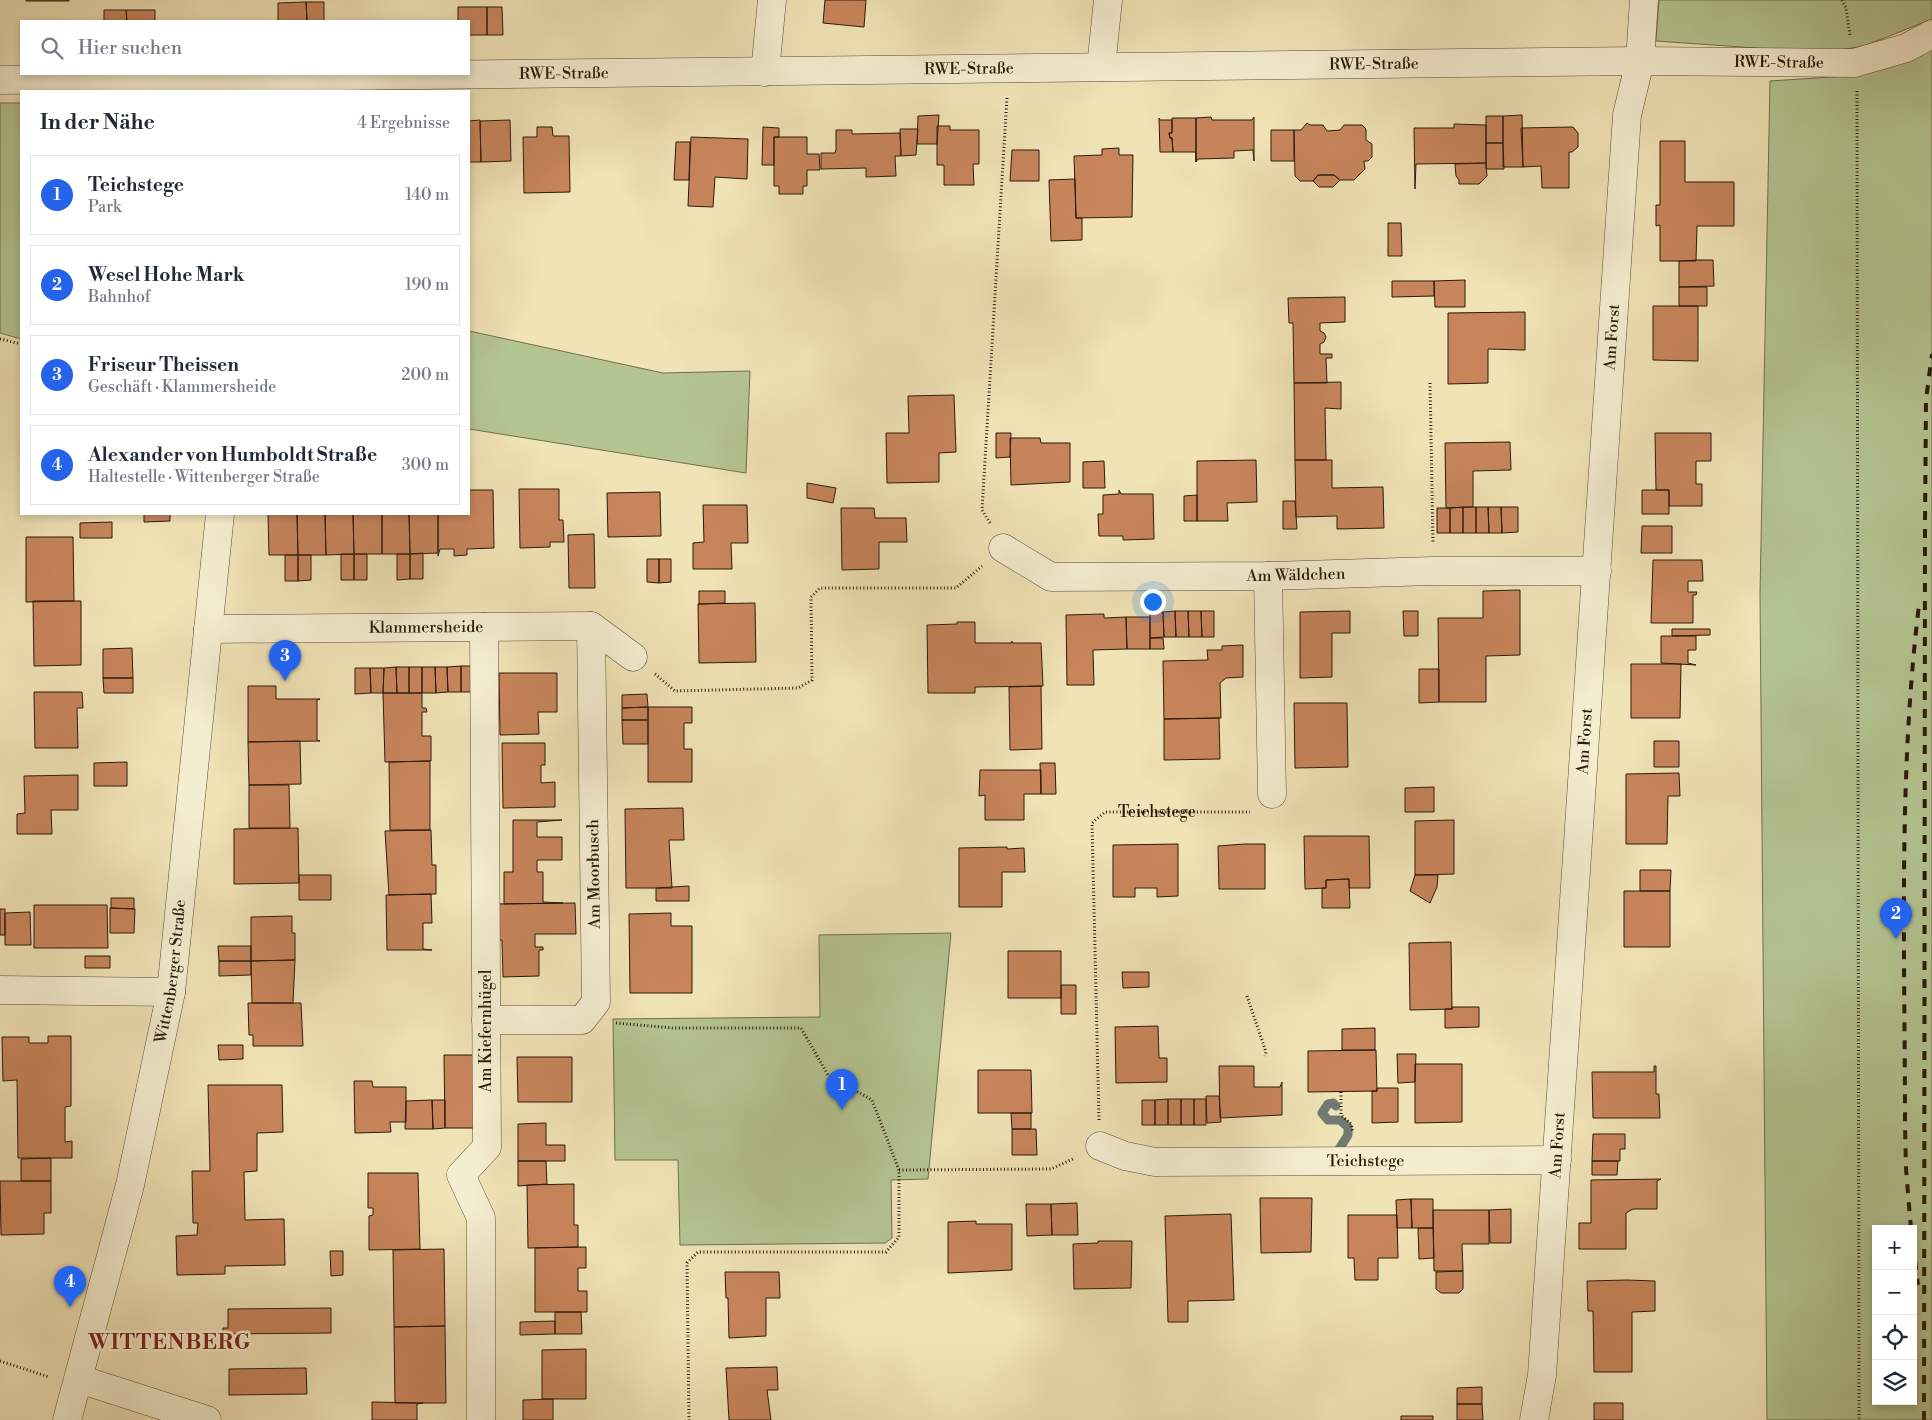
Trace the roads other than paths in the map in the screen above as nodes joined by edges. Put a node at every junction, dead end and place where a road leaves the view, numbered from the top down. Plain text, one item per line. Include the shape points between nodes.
1 (772, 0) edge
2 (1108, 0) edge
3 (1644, 0) edge
4 (1932, 34) edge
5 (1640, 61) junction
6 (1101, 68) junction
7 (765, 72) junction
8 (0, 80) edge
9 (263, 84) edge
10 (220, 515) edge
11 (1003, 548) road end
12 (1597, 571) junction
13 (1268, 576) junction
14 (591, 626) junction
15 (484, 627) junction
16 (208, 629) junction
17 (633, 656) road end
18 (1272, 794) road end
19 (0, 990) edge
20 (171, 992) junction
21 (486, 1020) junction
22 (1100, 1146) road end
23 (1557, 1160) junction
24 (78, 1383) junction
25 (68, 1420) edge
26 (207, 1420) edge
27 (481, 1420) edge
28 (1534, 1420) edge

1 - 7 street
2 - 6 street
3 - 5 street, Am Forst
4 - 5 street, RWE-Straße via 1906,48 1854,64
5 - 6 street, RWE-Straße
5 - 12 street, Am Forst via 1627,115
6 - 7 street, RWE-Straße
7 - 9 street, RWE-Straße
8 - 9 street, RWE-Straße
10 - 16 street, Wittenberger Straße
11 - 13 street, Am Wäldchen via 1051,577
12 - 13 street, Am Wäldchen
12 - 23 street, Am Forst
13 - 18 street
14 - 15 street, Klammersheide
14 - 17 street
14 - 21 street, Am Moorbusch via 596,1002 582,1020
15 - 16 street, Klammersheide
15 - 21 street, Am Kiefernhügel
16 - 20 street, Wittenberger Straße
19 - 20 street
20 - 24 street, Wittenberger Straße via 130,1186
21 - 27 street, Am Kiefernhügel via 487,1147 460,1175 481,1218
22 - 23 street, Teichstege via 1125,1156 1155,1162
23 - 28 street, Am Forst via 1542,1375
24 - 25 street, Wittenberger Straße
24 - 26 street

